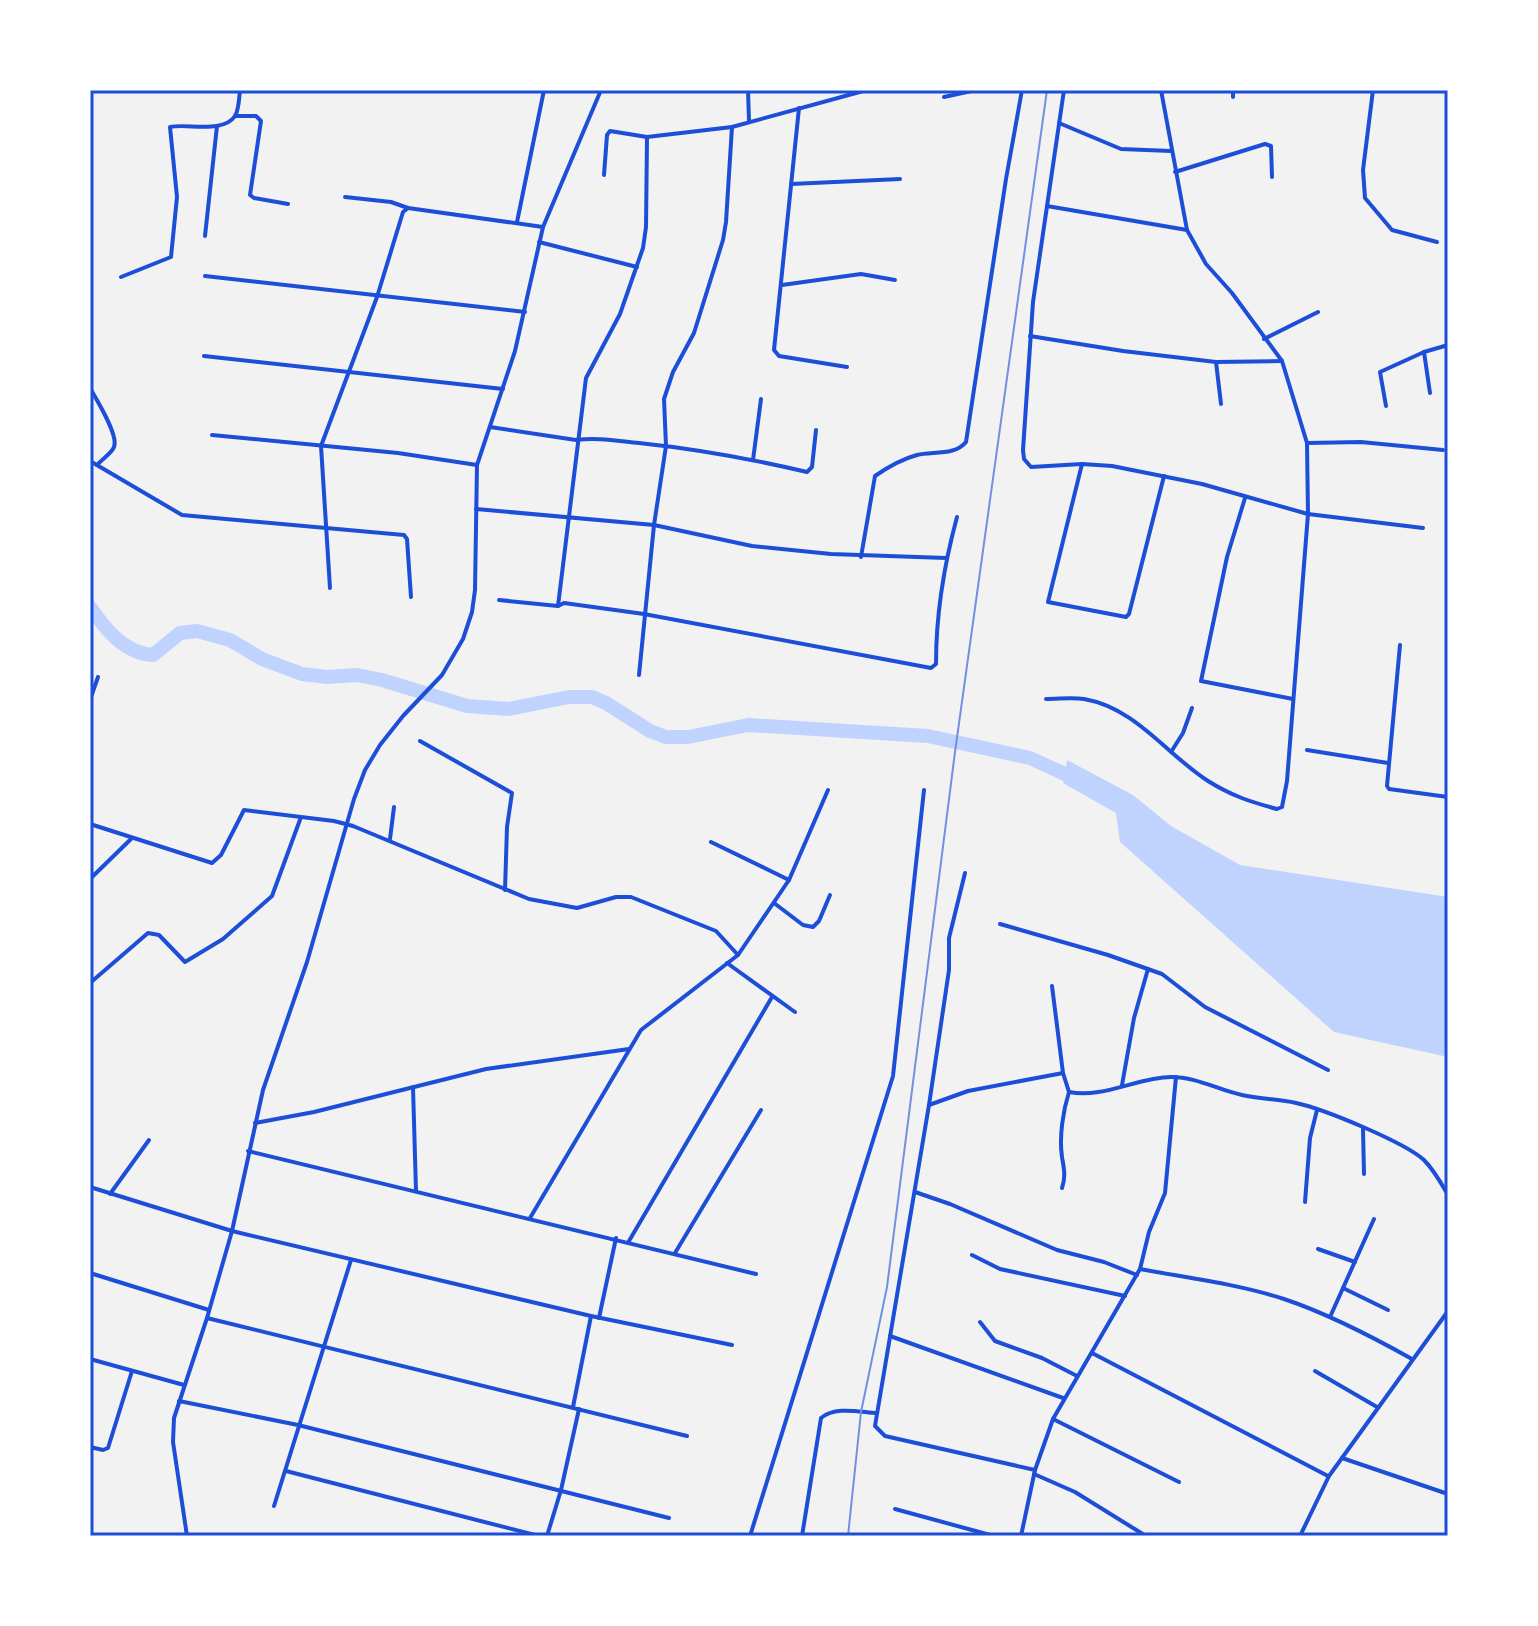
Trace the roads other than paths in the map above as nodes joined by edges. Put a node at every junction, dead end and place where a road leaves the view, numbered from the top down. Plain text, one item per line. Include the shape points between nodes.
1 (240, 90) edge
2 (544, 90) edge
3 (601, 90) edge
4 (748, 90) edge
5 (867, 90) edge
6 (976, 90) edge
7 (1022, 90) edge
8 (1064, 90) edge
9 (1161, 90) edge
10 (1233, 90) edge
11 (1373, 90) edge
12 (944, 97) dead end
13 (1233, 97) dead end
14 (799, 108) junction
15 (235, 116) junction
16 (749, 121) junction
17 (1059, 123) junction
18 (217, 126) junction
19 (732, 127) junction
20 (647, 137) junction
21 (1171, 151) junction
22 (1175, 172) junction
23 (604, 175) dead end
24 (1272, 177) dead end
25 (900, 179) dead end
26 (791, 184) junction
27 (345, 197) dead end
28 (288, 204) dead end
29 (1047, 206) junction
30 (408, 208) junction
31 (517, 222) junction
32 (543, 227) junction
33 (1187, 230) junction
34 (205, 236) dead end
35 (539, 242) junction
36 (1437, 242) dead end
37 (637, 267) junction
38 (205, 276) dead end
39 (121, 277) dead end
40 (895, 280) dead end
41 (782, 285) junction
42 (377, 297) junction
43 (525, 312) junction
44 (1318, 312) dead end
45 (1030, 336) junction
46 (1264, 339) junction
47 (1448, 345) edge
48 (1424, 352) junction
49 (204, 356) dead end
50 (1282, 361) junction
51 (1216, 362) junction
52 (847, 367) dead end
53 (350, 373) junction
54 (90, 388) edge
55 (503, 389) junction
56 (1430, 393) dead end
57 (761, 399) dead end
58 (1221, 404) dead end
59 (1386, 406) dead end
60 (490, 427) junction
61 (816, 430) dead end
62 (212, 435) dead end
63 (576, 440) junction
64 (1307, 443) junction
65 (321, 446) junction
66 (666, 446) junction
67 (1443, 450) dead end
68 (753, 460) junction
69 (90, 461) edge
70 (1082, 464) junction
71 (97, 465) junction
72 (477, 465) junction
73 (1164, 476) junction
74 (1245, 498) junction
75 (476, 509) junction
76 (1308, 514) junction
77 (957, 517) dead end
78 (569, 519) junction
79 (654, 525) junction
80 (328, 528) junction
81 (1423, 528) dead end
82 (861, 557) junction
83 (946, 558) junction
84 (330, 588) dead end
85 (411, 597) dead end
86 (499, 600) dead end
87 (558, 606) junction
88 (644, 614) junction
89 (1400, 645) dead end
90 (639, 675) dead end
91 (98, 677) dead end
92 (1046, 699) dead end
93 (1293, 699) junction
94 (90, 700) edge
95 (1192, 708) dead end
96 (420, 741) dead end
97 (1307, 750) dead end
98 (1171, 752) junction
99 (1388, 763) junction
100 (828, 790) dead end
101 (924, 790) dead end
102 (1448, 797) edge
103 (394, 807) dead end
104 (301, 817) junction
105 (90, 824) edge
106 (131, 839) junction
107 (390, 839) junction
108 (711, 842) dead end
109 (965, 873) dead end
110 (90, 879) edge
111 (789, 880) junction
112 (505, 890) junction
113 (830, 895) dead end
114 (774, 903) junction
115 (1000, 924) dead end
116 (738, 955) junction
117 (727, 963) junction
118 (1148, 969) junction
119 (90, 983) edge
120 (1052, 986) dead end
121 (772, 997) junction
122 (795, 1012) dead end
123 (629, 1049) junction
124 (1328, 1070) dead end
125 (1063, 1073) junction
126 (1176, 1077) junction
127 (1122, 1085) junction
128 (413, 1087) junction
129 (1069, 1092) junction
130 (929, 1105) junction
131 (1318, 1109) junction
132 (761, 1110) dead end
133 (255, 1123) junction
134 (1363, 1129) junction
135 (149, 1140) dead end
136 (248, 1151) junction
137 (1364, 1174) dead end
138 (90, 1187) edge
139 (1062, 1188) dead end
140 (416, 1191) junction
141 (915, 1192) junction
142 (110, 1194) junction
143 (1448, 1195) edge
144 (1305, 1202) dead end
145 (530, 1218) junction
146 (1374, 1219) dead end
147 (232, 1231) junction
148 (616, 1238) junction
149 (629, 1241) junction
150 (1318, 1249) dead end
151 (675, 1253) junction
152 (972, 1255) dead end
153 (351, 1260) junction
154 (1355, 1262) junction
155 (1140, 1269) junction
156 (90, 1273) edge
157 (756, 1274) dead end
158 (1137, 1275) junction
159 (1343, 1288) junction
160 (1125, 1296) junction
161 (209, 1310) junction
162 (1388, 1310) dead end
163 (1448, 1311) edge
164 (591, 1316) junction
165 (1330, 1317) junction
166 (207, 1318) junction
167 (599, 1318) junction
168 (980, 1322) dead end
169 (890, 1336) junction
170 (732, 1345) dead end
171 (323, 1347) junction
172 (1092, 1353) junction
173 (90, 1359) edge
174 (1412, 1359) junction
175 (132, 1371) junction
176 (1315, 1371) dead end
177 (1077, 1376) junction
178 (184, 1385) junction
179 (1063, 1398) junction
180 (179, 1401) junction
181 (1377, 1407) junction
182 (576, 1408) junction
183 (877, 1413) junction
184 (1053, 1419) junction
185 (298, 1425) junction
186 (687, 1436) dead end
187 (90, 1447) edge
188 (1342, 1458) junction
189 (286, 1471) junction
190 (1034, 1472) junction
191 (1329, 1476) junction
192 (1179, 1482) dead end
193 (561, 1490) junction
194 (1448, 1494) edge
195 (274, 1506) dead end
196 (895, 1509) dead end
197 (669, 1518) dead end
198 (187, 1536) edge
199 (539, 1536) edge
200 (547, 1536) edge
201 (750, 1536) edge
202 (802, 1536) edge
203 (994, 1536) edge
204 (1021, 1536) edge
205 (1146, 1536) edge
206 (1300, 1536) edge

1 - 15 street
2 - 31 street
3 - 32 street
4 - 16 street
5 - 14 street
6 - 12 street
7 - 82 street via 966,442 957,450 906,459 875,476
8 - 17 street
9 - 21 street
10 - 13 street
11 - 36 street via 1363,170 1365,198 1392,230
14 - 16 street
14 - 26 street
15 - 18 street
15 - 28 street via 261,121 250,195
16 - 19 street
17 - 21 street via 1121,149
17 - 29 street
18 - 34 street
18 - 39 street via 170,127 177,197 171,257
19 - 20 street
19 - 66 street via 723,240 694,333 668,385 663,413
20 - 23 street via 609,132
20 - 37 street via 646,227
21 - 22 street
22 - 24 street via 1265,144 1273,150
22 - 33 street
25 - 26 street
26 - 41 street
27 - 30 street
29 - 33 street
29 - 45 street
30 - 31 street
30 - 42 street
31 - 32 street
32 - 35 street
33 - 46 street via 1206,264
35 - 37 street
35 - 43 street
37 - 63 street via 586,378
38 - 42 street
40 - 41 street via 861,274
41 - 52 street via 775,354
42 - 43 street
42 - 53 street
43 - 55 street
44 - 46 street
45 - 51 street
45 - 70 street via 1024,459 1031,467
46 - 50 street
47 - 48 street
48 - 56 street
48 - 59 street via 1380,372
49 - 53 street
50 - 51 street
50 - 64 street
51 - 58 street
53 - 55 street
53 - 65 street
54 - 71 street via 115,442
55 - 60 street
57 - 68 street
60 - 63 street
60 - 72 street
61 - 68 street via 810,471
62 - 65 street
63 - 66 street
63 - 78 street
64 - 67 street
64 - 76 street
65 - 72 street
65 - 80 street
66 - 68 street
66 - 79 street
69 - 71 street
70 - 73 street
70 - 73 street via 1048,602 1126,617
71 - 80 street via 182,515
72 - 75 street
73 - 74 street
74 - 76 street
74 - 93 street via 1201,681
75 - 78 street
75 - 133 street via 472,612 463,639 442,675 403,716 365,770
76 - 81 street
76 - 93 street
77 - 83 street
78 - 79 street
78 - 87 street
79 - 82 street via 752,546
79 - 88 street
80 - 84 street
80 - 85 street via 406,536
82 - 83 street
83 - 88 street via 936,664 931,668
86 - 87 street
87 - 88 street
88 - 90 street
89 - 99 street
91 - 94 street
92 - 98 street via 1083,699 1117,711
93 - 98 street via 1287,781 1277,809 1233,795
95 - 98 street
96 - 112 street via 512,793
97 - 99 street
99 - 102 street via 1389,789
100 - 111 street
101 - 201 street via 893,1076
103 - 107 street
104 - 106 street via 244,810 212,863
104 - 107 street via 334,821
104 - 119 street via 275,892 223,939 185,962 159,935 148,933
105 - 106 street
106 - 110 street
107 - 112 street
108 - 111 street
109 - 130 street via 949,938
111 - 114 street
112 - 116 street via 577,908 631,897 716,931
113 - 114 street via 813,927
114 - 116 street
115 - 118 street
116 - 117 street
117 - 121 street
117 - 123 street via 649,1021
118 - 124 street via 1170,978 1205,1007
118 - 127 street
120 - 125 street
121 - 122 street
121 - 149 street
123 - 128 street via 486,1069
123 - 145 street
125 - 129 street
125 - 130 street via 968,1091
126 - 127 street
126 - 131 street
126 - 155 street via 1165,1193
127 - 129 street
128 - 133 street
128 - 140 street
129 - 139 street
130 - 141 street
131 - 134 street
131 - 144 street
132 - 151 street
133 - 136 street
134 - 137 street
134 - 143 street via 1418,1156
135 - 142 street
136 - 140 street
136 - 147 street
138 - 142 street
140 - 145 street
141 - 158 street via 1057,1250
141 - 169 street
142 - 147 street
145 - 148 street
146 - 154 street
147 - 153 street
147 - 161 street
148 - 149 street
148 - 167 street
149 - 151 street
150 - 154 street
151 - 157 street
152 - 160 street via 1000,1269
153 - 164 street
153 - 171 street
154 - 159 street
155 - 158 street
155 - 165 street via 1264,1294
156 - 161 street
158 - 160 street
159 - 162 street
159 - 165 street
160 - 172 street
161 - 166 street
163 - 174 street
164 - 167 street
164 - 182 street
165 - 174 street
166 - 171 street
166 - 178 street
167 - 170 street
168 - 177 street via 995,1341
169 - 179 street
169 - 183 street
171 - 182 street
171 - 185 street
172 - 177 street
172 - 191 street
173 - 175 street
174 - 181 street
175 - 178 street
175 - 187 street via 108,1448
176 - 181 street
177 - 179 street
178 - 180 street
179 - 184 street
180 - 185 street
180 - 198 street via 173,1442
181 - 188 street
182 - 186 street
182 - 193 street
183 - 190 street via 875,1426 885,1436
183 - 202 street via 841,1411 821,1418
184 - 190 street
184 - 192 street
185 - 189 street
185 - 193 street
188 - 191 street
188 - 194 street
189 - 195 street
189 - 199 street
190 - 204 street
190 - 205 street
191 - 206 street
193 - 197 street
193 - 200 street
196 - 203 street

